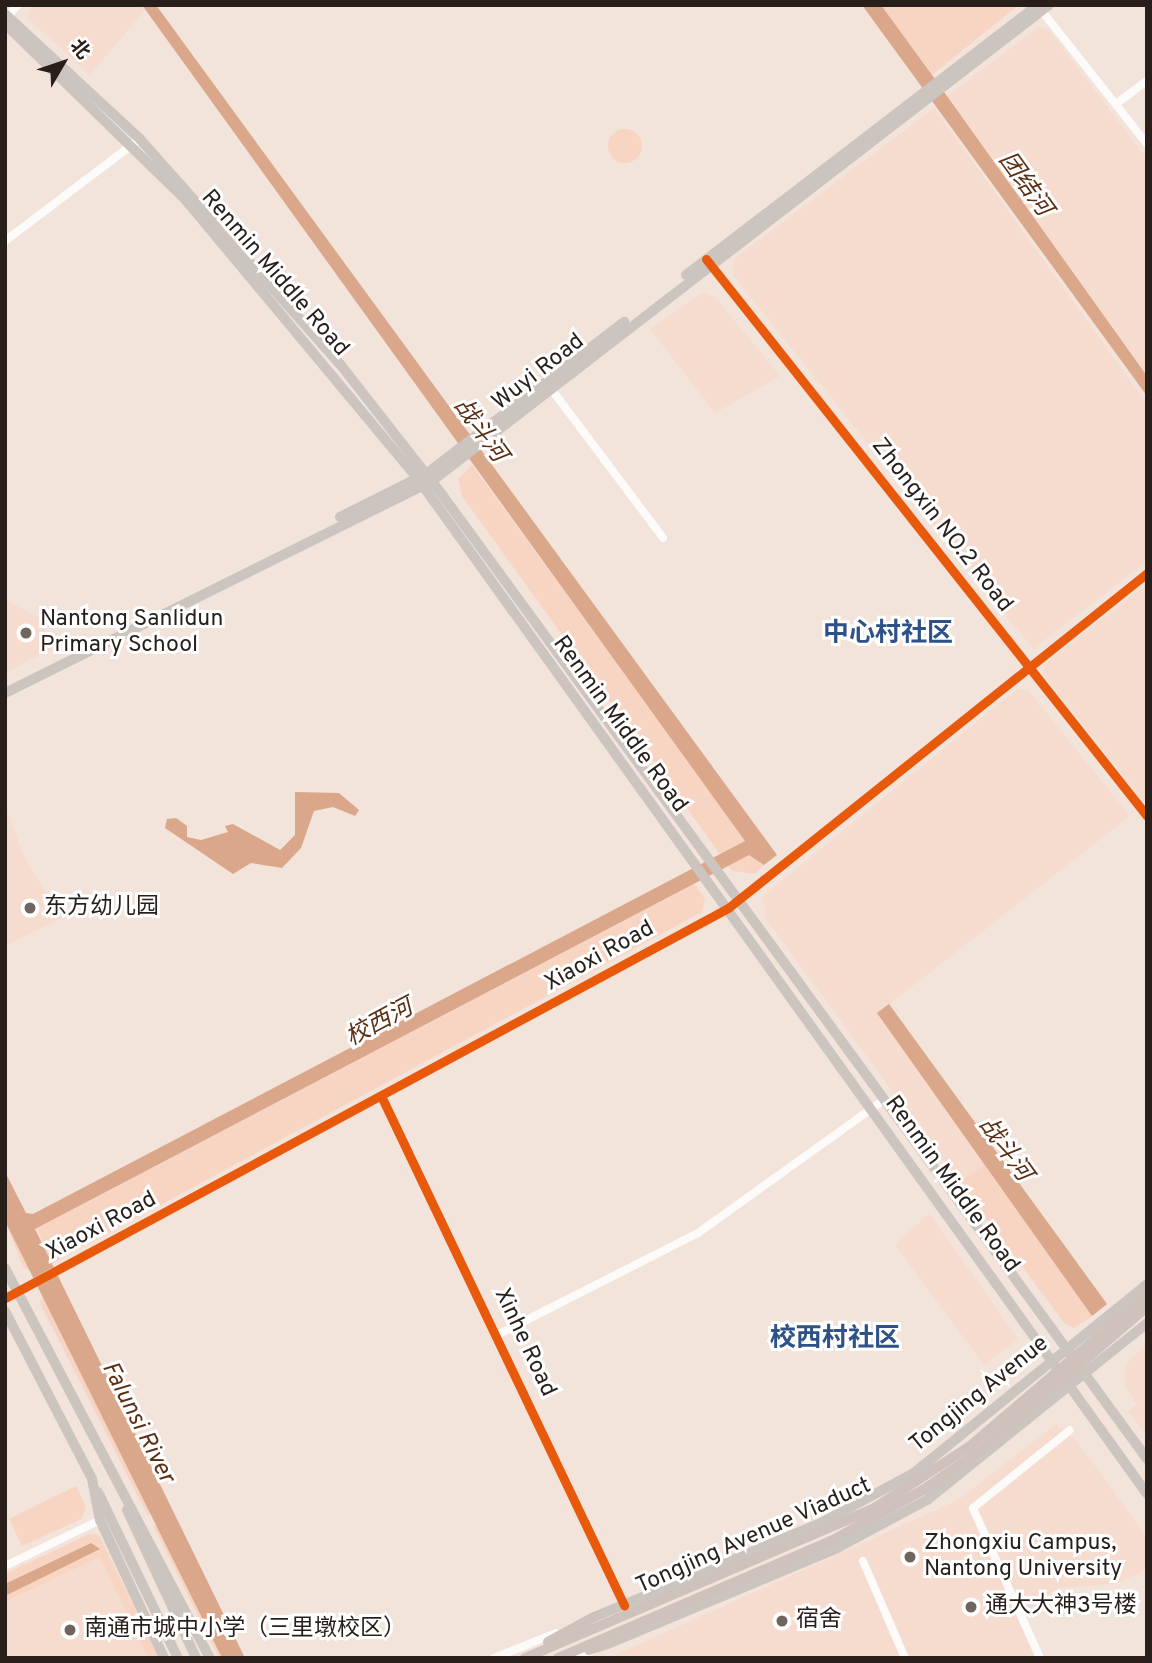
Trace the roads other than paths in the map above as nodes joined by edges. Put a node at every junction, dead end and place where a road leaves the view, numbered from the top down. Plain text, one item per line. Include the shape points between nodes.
1 (19, 5) edge
2 (1041, 6) edge
3 (6, 19) edge
4 (1147, 81) edge
5 (1116, 104) junction
6 (137, 142) junction
7 (1147, 145) edge
8 (5, 241) edge
9 (708, 262) junction
10 (546, 382) junction
11 (478, 441) junction
12 (425, 480) junction
13 (663, 538) dead end
14 (1147, 573) edge
15 (1028, 666) junction
16 (5, 685) edge
17 (5, 693) edge
18 (1147, 816) edge
19 (732, 905) junction
20 (383, 1100) junction
21 (876, 1105) junction
22 (5, 1268) edge
23 (1147, 1284) edge
24 (18, 1293) junction
25 (1147, 1295) edge
26 (5, 1298) edge
27 (1147, 1307) edge
28 (5, 1309) edge
29 (1147, 1324) edge
30 (499, 1334) junction
31 (1066, 1352) junction
32 (1054, 1362) junction
33 (1084, 1375) junction
34 (1070, 1387) junction
35 (1003, 1406) junction
36 (1022, 1430) junction
37 (1070, 1430) dead end
38 (1147, 1459) edge
39 (109, 1471) junction
40 (92, 1479) junction
41 (1147, 1494) edge
42 (100, 1520) junction
43 (863, 1561) dead end
44 (5, 1566) edge
45 (696, 1593) junction
46 (624, 1605) junction
47 (594, 1617) junction
48 (608, 1644) junction
49 (164, 1658) edge
50 (178, 1658) edge
51 (195, 1658) edge
52 (210, 1658) edge
53 (494, 1658) edge
54 (524, 1658) edge
55 (558, 1658) edge
56 (566, 1658) edge
57 (578, 1658) edge
58 (905, 1658) edge
59 (1040, 1658) edge

1 - 3 street
2 - 5 street
2 - 9 main road, Wuyi Road
3 - 6 main road, Renmin Middle Road
4 - 5 street
5 - 7 street
6 - 8 street
6 - 12 main road, Renmin Middle Road via 269,280
9 - 10 main road, Wuyi Road
9 - 11 main road, Wuyi Road
9 - 15 street, Zhongxin NO.2 Road
10 - 11 main road, Wuyi Road
10 - 13 street
11 - 12 main road, Wuyi Road
12 - 16 main road, Wuyi Road
12 - 17 main road, Wuyi Road
12 - 19 main road, Renmin Middle Road
14 - 15 street, Xiaoxi Road
15 - 18 street, Zhongxin NO.2 Road
15 - 19 street, Xiaoxi Road
19 - 20 street, Xiaoxi Road
19 - 21 main road, Renmin Middle Road
20 - 24 street, Xiaoxi Road
20 - 30 street, Xinhe Road
21 - 30 street via 698,1233
21 - 31 main road, Renmin Middle Road
21 - 32 main road, Renmin Middle Road
22 - 24 main road
23 - 31 main road, Tongjing Avenue
24 - 26 street, Xiaoxi Road
24 - 28 street, Xiaoxi Road
24 - 39 main road
25 - 45 highway, Tongjing Avenue Viaduct via 918,1482 829,1531
27 - 45 highway, Tongjing Avenue Viaduct via 977,1453 923,1490 833,1541
28 - 40 main road
29 - 33 main road
30 - 46 street, Xinhe Road
31 - 32 main road, Tongjing Avenue
31 - 33 main road, Renmin Middle Road
32 - 34 main road, Renmin Middle Road
32 - 35 main road, Tongjing Avenue
33 - 34 main road
33 - 38 main road, Renmin Middle Road
34 - 36 main road
34 - 41 main road, Renmin Middle Road
35 - 36 main road via 1021,1408
35 - 46 main road, Tongjing Avenue via 869,1500
36 - 48 main road via 882,1526
37 - 59 street via 973,1508
39 - 51 main road
39 - 52 main road
40 - 42 main road
40 - 50 main road
42 - 44 street
42 - 49 main road
43 - 58 street
45 - 54 highway, Tongjing Avenue Viaduct
45 - 55 highway, Tongjing Avenue Viaduct
46 - 47 main road, Tongjing Avenue
47 - 53 street
47 - 54 highway
48 - 56 highway
48 - 57 street

